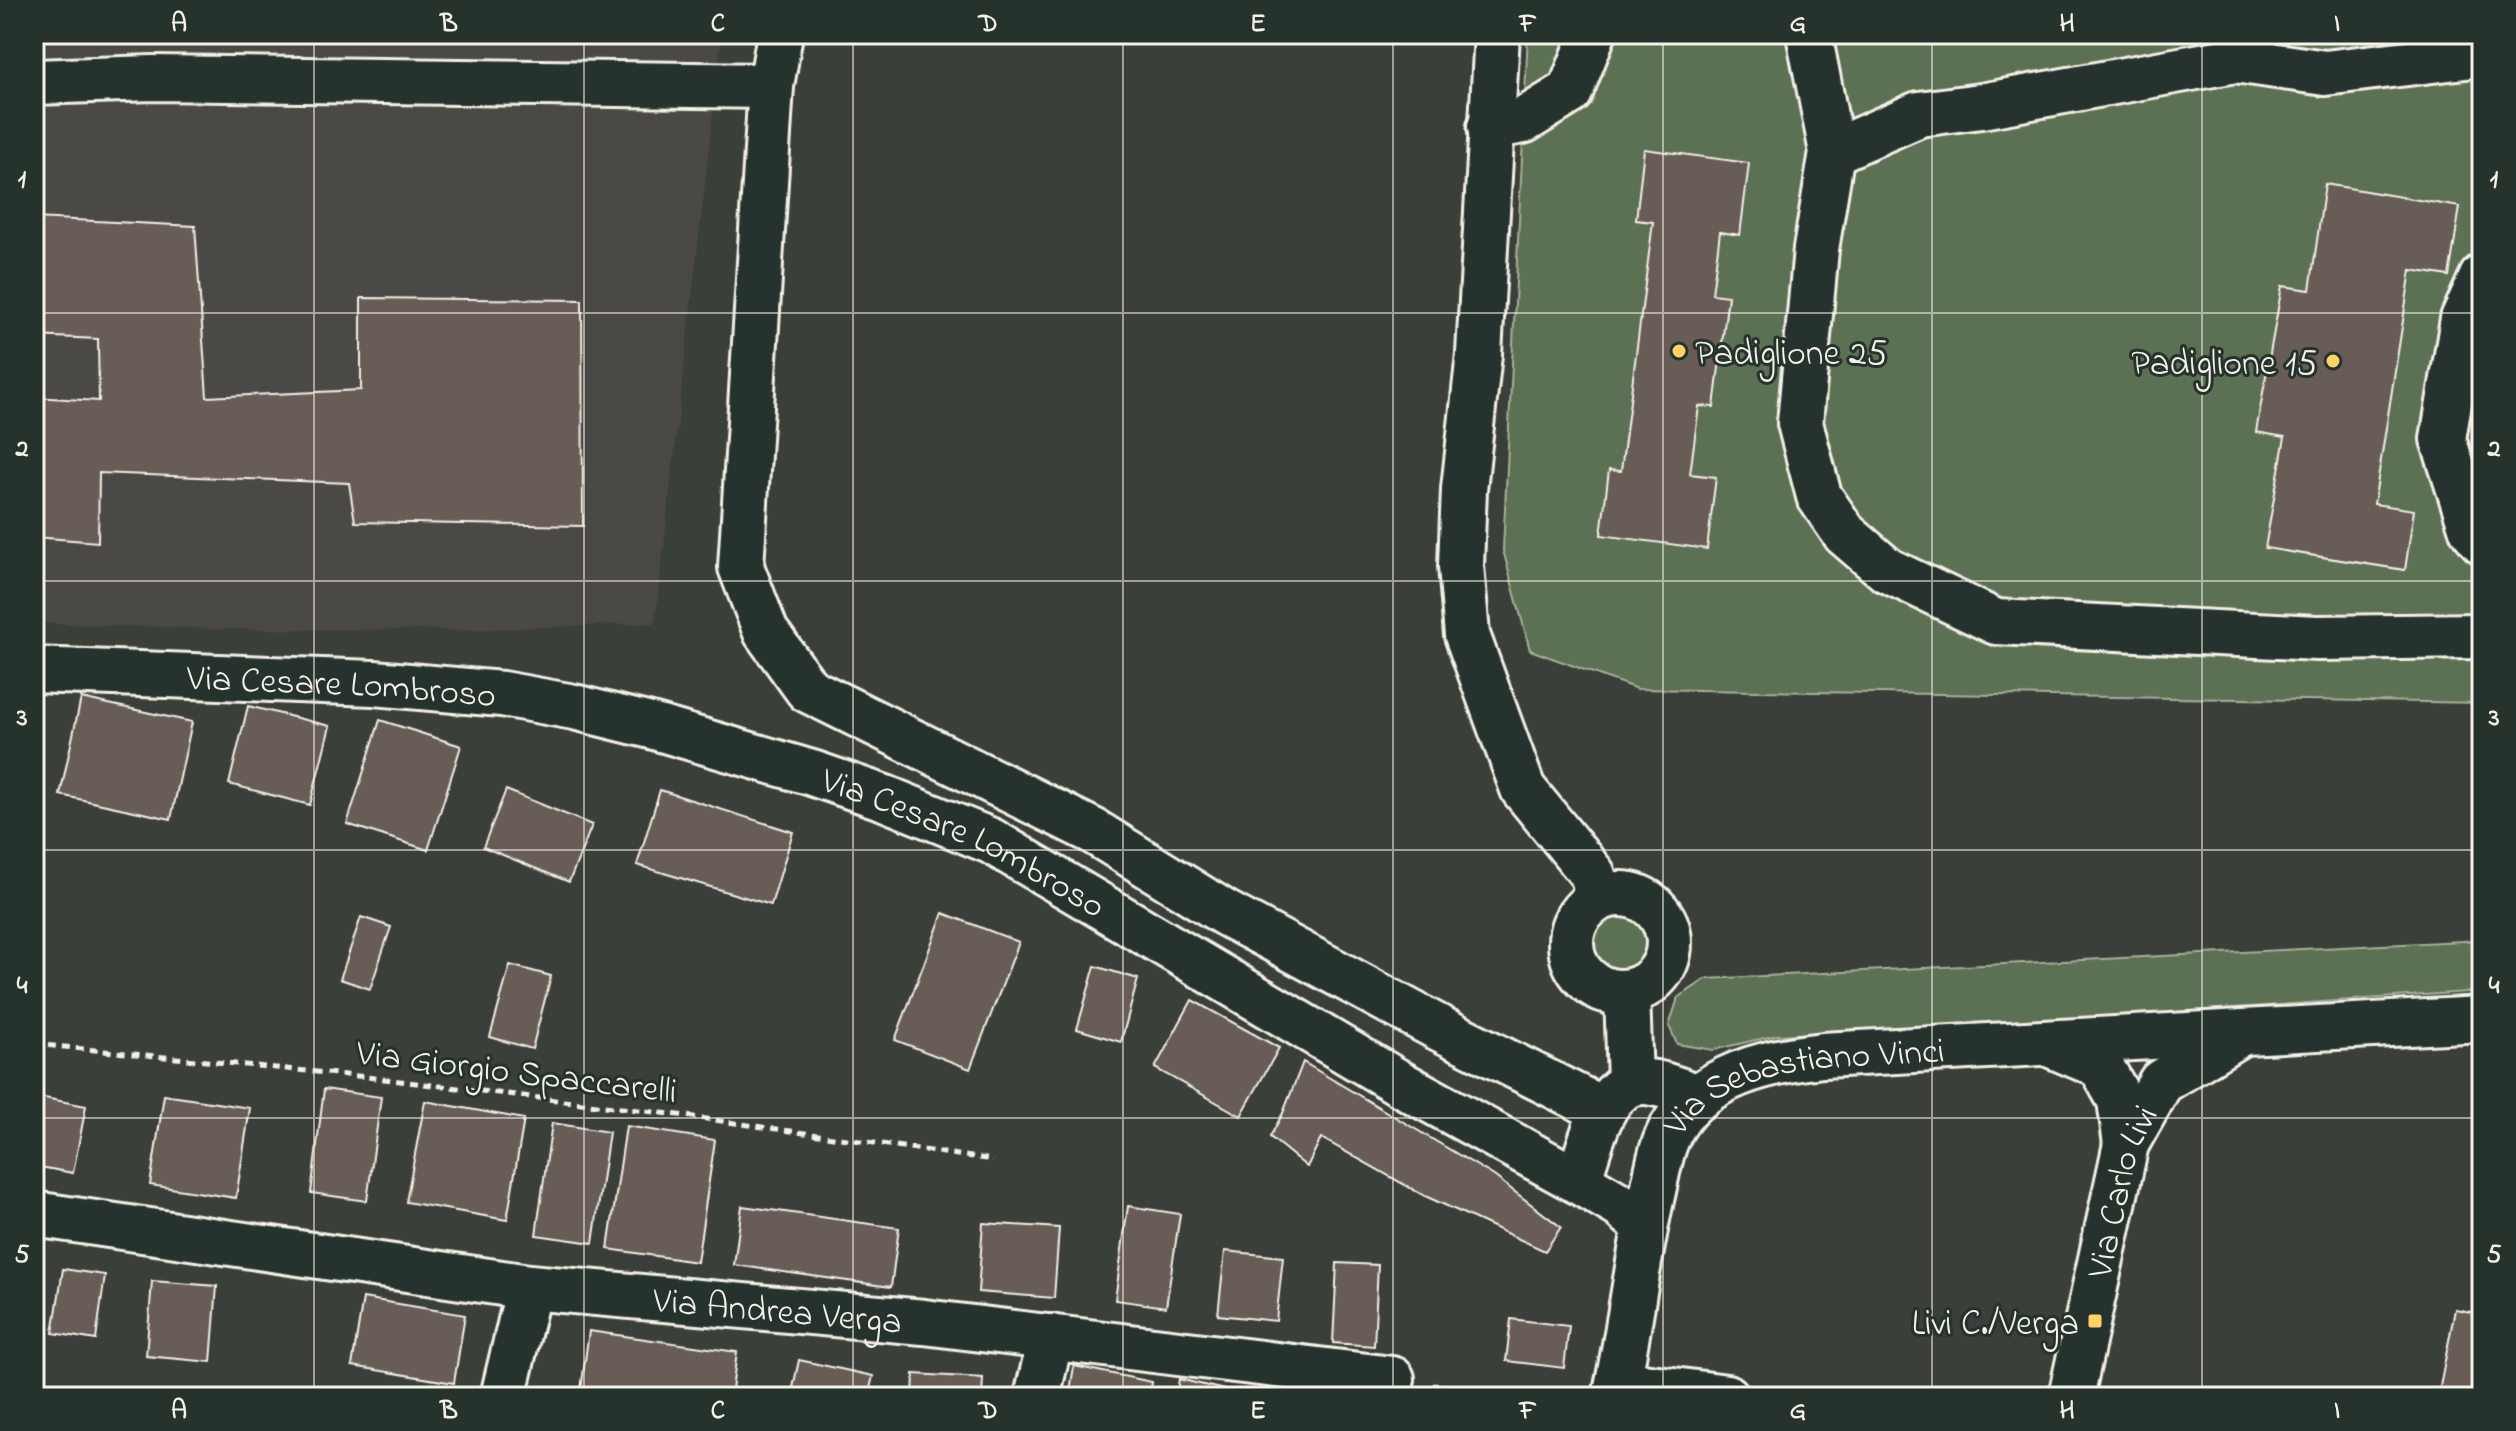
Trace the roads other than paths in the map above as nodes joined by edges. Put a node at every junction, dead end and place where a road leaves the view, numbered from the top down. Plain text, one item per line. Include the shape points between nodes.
1 (780, 34) edge
2 (1497, 34) edge
3 (1593, 34) edge
4 (1809, 34) edge
5 (2238, 47) edge
6 (2482, 54) edge
7 (34, 82) edge
8 (771, 86) junction
9 (1490, 127) junction
10 (1832, 152) junction
11 (2482, 277) edge
12 (2482, 541) edge
13 (2482, 636) edge
14 (34, 670) edge
15 (1598, 899) junction
16 (1627, 992) junction
17 (2482, 1019) edge
18 (2241, 1033) junction
19 (2043, 1042) junction
20 (1617, 1096) junction
21 (1699, 1097) junction
22 (2126, 1144) junction
23 (1578, 1181) junction
24 (34, 1214) edge
25 (1645, 1226) junction
26 (529, 1287) junction
27 (1051, 1337) junction
28 (1392, 1379) road end
29 (1617, 1390) edge
30 (503, 1397) edge
31 (1037, 1397) edge
32 (1727, 1397) edge
33 (2071, 1397) edge

1 - 8 street
2 - 9 street
3 - 9 street via 1570,92 1523,121
4 - 10 street
5 - 6 street via 2325,73
5 - 10 street via 2140,75 1919,114
7 - 8 street via 153,78
8 - 20 street via 741,567 766,632 808,690 1093,831 1225,913 1439,1028
9 - 15 street via 1479,354 1464,489 1461,566 1467,635 1523,789 1593,875
10 - 13 street via 1816,249 1800,423 1819,496 1845,534 1887,570 1996,622 2317,638
11 - 12 street via 2463,319 2443,439 2472,529
14 - 23 street, Via Cesare Lombroso via 374,683 502,694 600,713 812,773 991,841 1403,1085
15 - 16 street via 1574,925 1574,959 1598,987
15 - 16 street via 1635,896 1653,907 1667,928 1666,960 1659,973
16 - 20 street
17 - 18 street, Via Sebastiano Vinci
18 - 19 street, Via Sebastiano Vinci
18 - 22 street, Via Carlo Livi via 2161,1082
19 - 21 street, Via Sebastiano Vinci via 1801,1057 1737,1074
19 - 22 street, Via Sebastiano Vinci via 2101,1066 2120,1100
20 - 21 street via 1649,1082
20 - 23 street
21 - 25 street, Via Sebastiano Vinci via 1667,1139
22 - 33 street, Via Carlo Livi
23 - 25 street, Via Cesare Lombroso
24 - 26 street, Via Andrea Verga
25 - 29 street
26 - 27 street, Via Andrea Verga
26 - 30 street
27 - 28 street, Via Andrea Verga
27 - 31 street
29 - 32 street

